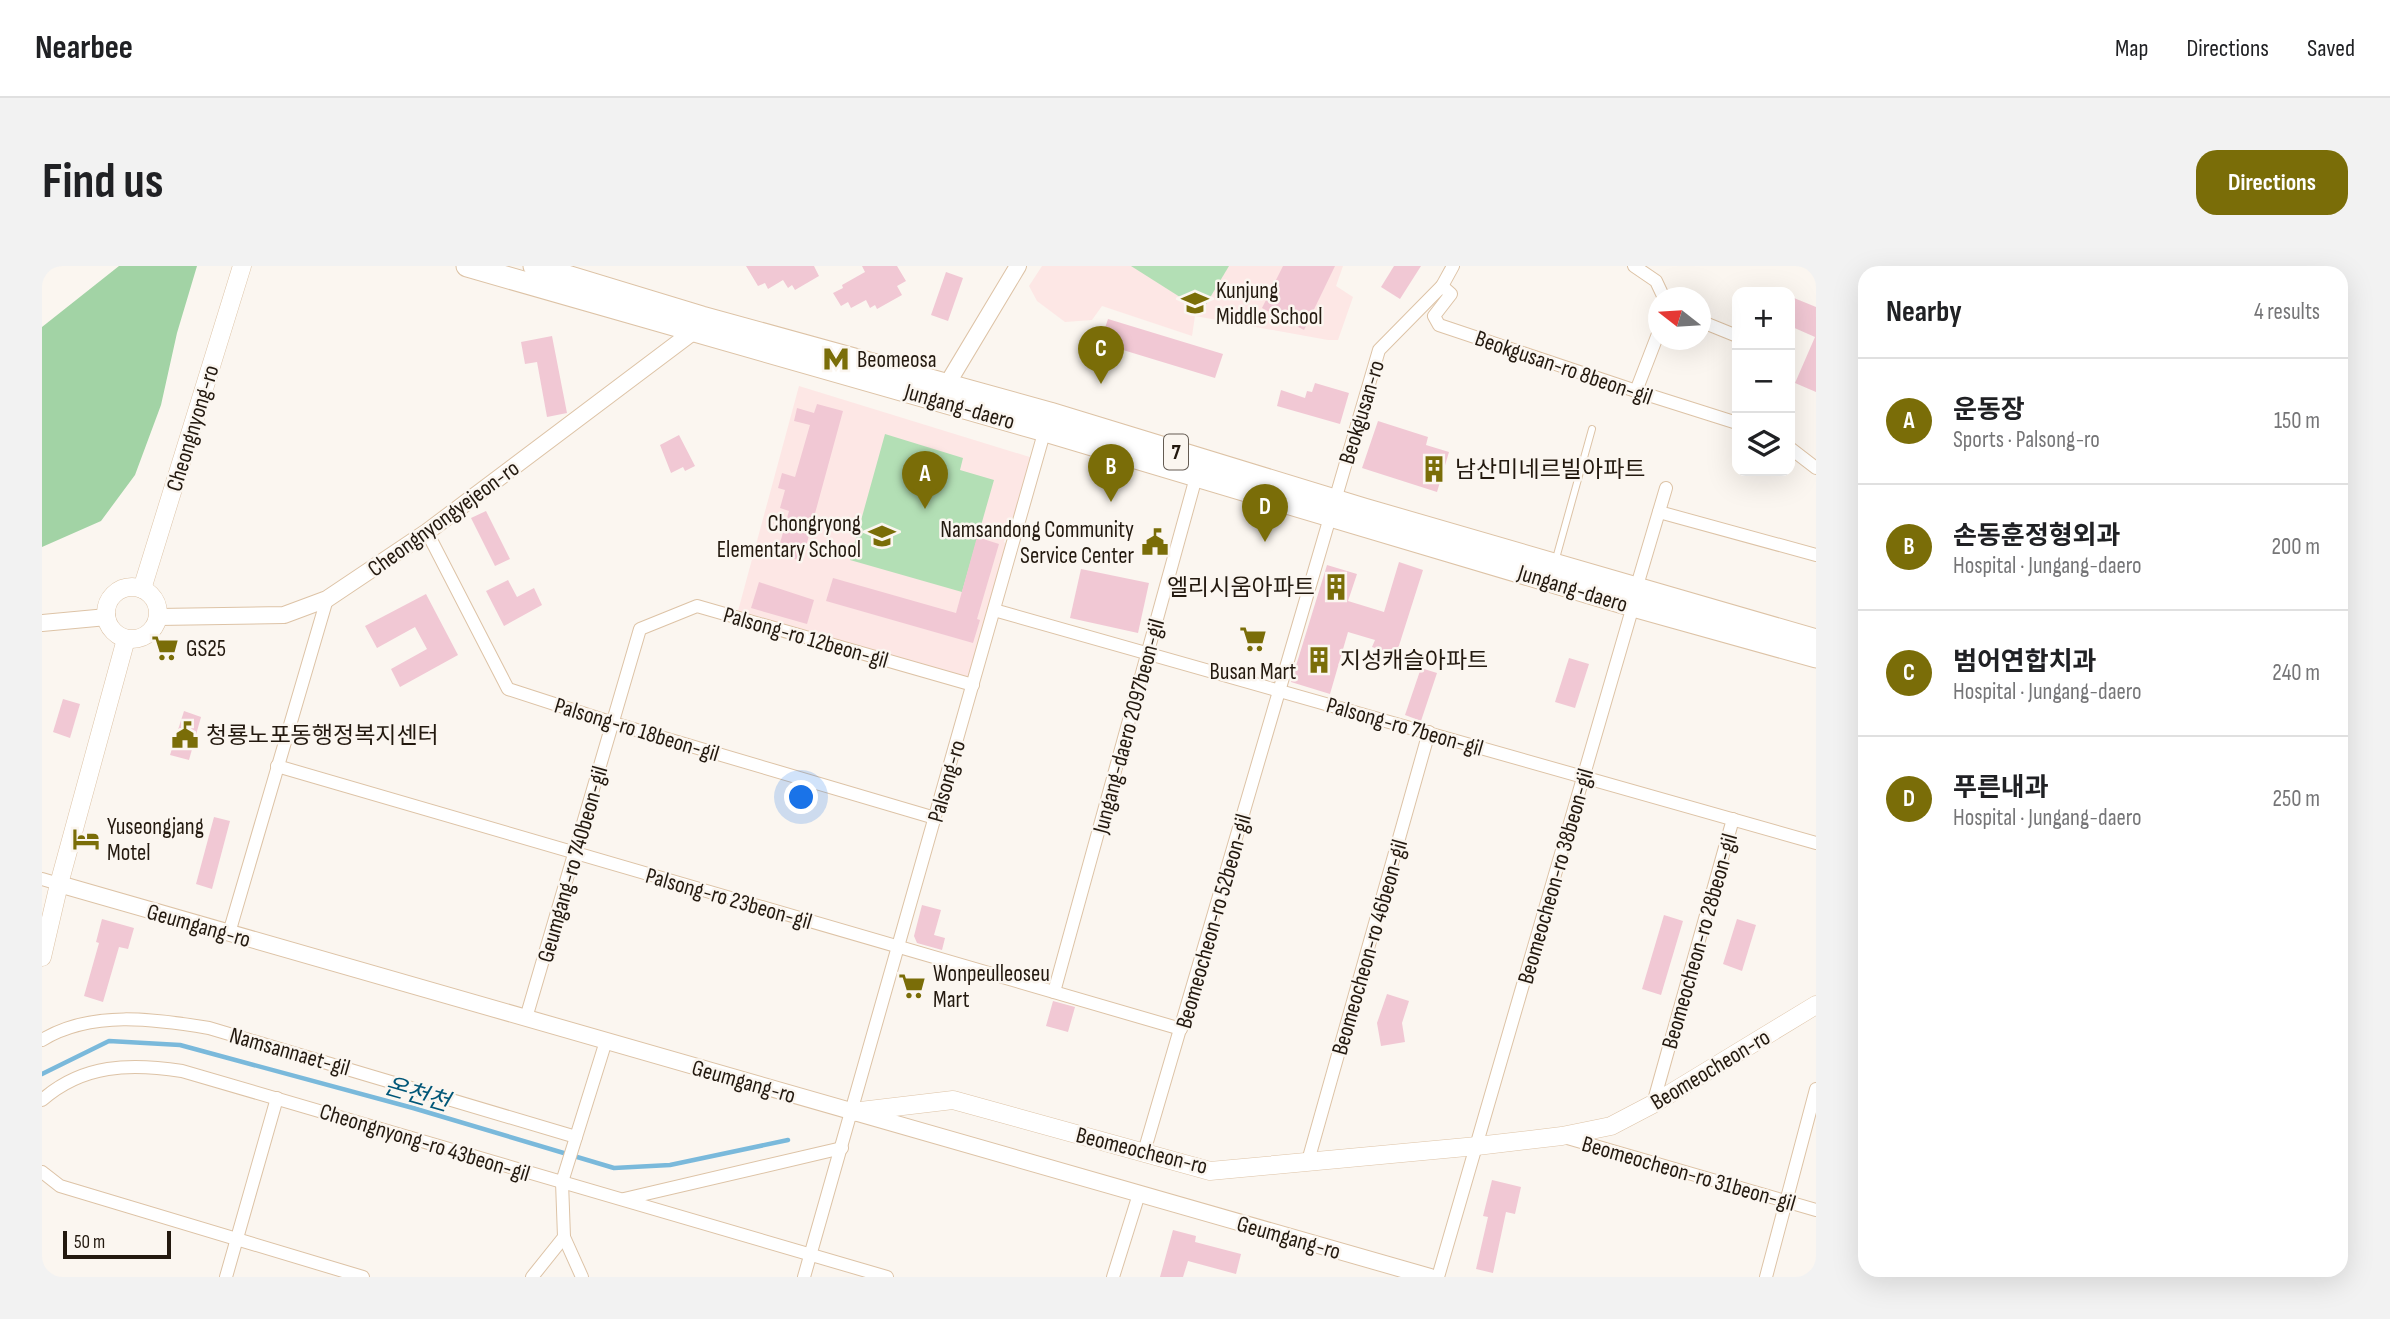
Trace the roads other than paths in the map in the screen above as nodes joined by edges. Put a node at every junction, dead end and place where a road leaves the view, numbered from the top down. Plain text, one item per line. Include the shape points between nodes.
1 (242, 266) edge
2 (467, 266) edge
3 (534, 266) edge
4 (1018, 266) edge
5 (1453, 266) edge
6 (1634, 266) edge
7 (568, 271) edge
8 (1442, 286) junction
9 (1659, 287) edge
10 (1711, 325) edge
11 (694, 331) junction
12 (1732, 334) edge
13 (1652, 350) edge
14 (946, 386) junction
15 (1636, 391) junction
16 (1732, 420) edge
17 (1048, 422) junction
18 (1592, 429) dead end
19 (1795, 452) edge
20 (1199, 468) junction
21 (1816, 468) edge
22 (1666, 488) dead end
23 (1333, 508) junction
24 (1659, 512) junction
25 (427, 532) junction
26 (1816, 555) edge
27 (1554, 564) junction
28 (142, 589) junction
29 (1635, 597) junction
30 (327, 599) junction
31 (994, 610) junction
32 (107, 617) junction
33 (158, 617) junction
34 (42, 623) edge
35 (640, 629) joint
36 (126, 639) junction
37 (1816, 640) edge
38 (1148, 653) junction
39 (1816, 657) edge
40 (973, 685) junction
41 (1281, 690) junction
42 (613, 723) junction
43 (1429, 732) junction
44 (277, 766) junction
45 (1583, 776) junction
46 (935, 818) junction
47 (1733, 819) junction
48 (1816, 843) edge
49 (575, 853) junction
50 (50, 882) edge
51 (229, 933) junction
52 (899, 947) junction
53 (42, 957) edge
54 (1054, 992) junction
55 (1814, 1011) edge
56 (526, 1018) junction
57 (1181, 1029) junction
58 (42, 1040) edge
59 (607, 1041) junction
60 (1816, 1089) edge
61 (276, 1098) junction
62 (42, 1100) edge
63 (1653, 1104) junction
64 (852, 1112) junction
65 (1562, 1136) junction
66 (575, 1140) junction
67 (1477, 1146) junction
68 (842, 1148) junction
69 (1144, 1152) junction
70 (1308, 1161) junction
71 (42, 1172) edge
72 (564, 1176) junction
73 (1139, 1194) junction
74 (623, 1199) junction
75 (1786, 1201) junction
76 (1816, 1210) edge
77 (564, 1237) junction
78 (236, 1240) junction
79 (810, 1255) junction
80 (226, 1277) edge
81 (363, 1277) edge
82 (532, 1277) edge
83 (582, 1277) edge
84 (804, 1277) edge
85 (887, 1277) edge
86 (1113, 1277) edge
87 (1430, 1277) edge
88 (1438, 1277) edge
89 (1766, 1277) edge

1 - 28 main road, Cheongnyong-ro
2 - 11 main road, Jungang-daero / 7
3 - 7 main road, Jungang-daero / 7
4 - 14 street
5 - 8 street, Beokgusan-ro
6 - 9 street
7 - 14 main road, Jungang-daero / 7
8 - 15 street, Beokgusan-ro 8beon-gil via 1451,294 1434,316 1439,325
8 - 23 street, Beokgusan-ro via 1379,350
10 - 12 street
11 - 17 main road, Jungang-daero / 7
11 - 25 street, Cheongnyongyejeon-ro
13 - 15 street
14 - 17 main road, Jungang-daero / 7
15 - 16 street, Beokgusan-ro 8beon-gil
17 - 20 main road, Jungang-daero / 7
17 - 31 street, Palsong-ro
18 - 27 lane, Jungang-daero
19 - 21 street
20 - 23 main road, Jungang-daero / 7
20 - 38 street, Jungang-daero 2097beon-gil
22 - 24 street, Jungang-daero
23 - 27 main road, Jungang-daero / 7
23 - 29 main road, Jungang-daero / 7
23 - 41 street
24 - 26 street
24 - 29 street, Jungang-daero
25 - 30 street, Cheongnyongyejeon-ro
25 - 42 street, Palsong-ro 18beon-gil via 508,689
27 - 29 main road, Jungang-daero / 7
28 - 32 main road via 118,591 108,605
28 - 33 main road via 155,600
29 - 37 main road, Jungang-daero / 7
29 - 39 main road, Jungang-daero / 7
29 - 45 street, Beomeocheon-ro 38beon-gil
30 - 33 street, Cheongnyongyejeon-ro via 284,615
30 - 44 street
31 - 38 street, Palsong-ro 7beon-gil
31 - 40 street, Palsong-ro
32 - 34 street
32 - 36 main road via 112,629
33 - 36 main road via 143,637
35 - 40 street, Palsong-ro 12beon-gil via 697,606
35 - 42 street, Geumgang-ro 740beon-gil
36 - 50 main road
38 - 41 street, Palsong-ro 7beon-gil
38 - 54 street, Jungang-daero 2097beon-gil
40 - 46 street, Palsong-ro
41 - 43 street, Palsong-ro 7beon-gil
41 - 57 street, Beomeocheon-ro 52beon-gil
42 - 46 street, Palsong-ro 18beon-gil
42 - 49 street, Geumgang-ro 740beon-gil
43 - 45 street, Palsong-ro 7beon-gil
43 - 70 street, Beomeocheon-ro 46beon-gil
44 - 49 street, Palsong-ro 23beon-gil
44 - 51 street
45 - 47 street, Palsong-ro 7beon-gil
45 - 67 street, Beomeocheon-ro 38beon-gil
46 - 52 street, Palsong-ro
47 - 48 street, Palsong-ro 7beon-gil
47 - 63 street, Beomeocheon-ro 28beon-gil
49 - 52 street, Palsong-ro 23beon-gil
49 - 56 street, Geumgang-ro 740beon-gil
50 - 51 street, Geumgang-ro
50 - 53 main road
51 - 56 street, Geumgang-ro
52 - 54 street, Palsong-ro 23beon-gil
52 - 64 street, Palsong-ro
54 - 57 street, Palsong-ro 23beon-gil
55 - 63 main road, Beomeocheon-ro
56 - 59 street, Geumgang-ro
57 - 69 street, Beomeocheon-ro 52beon-gil
58 - 66 street, Namsannaet-gil via 99,1021 152,1019 209,1028
59 - 64 street, Geumgang-ro
59 - 66 street
60 - 75 street
61 - 62 street, Cheongnyong-ro 43beon-gil via 148,1066 89,1073 60,1084
61 - 72 street, Cheongnyong-ro 43beon-gil
61 - 78 street
63 - 65 main road, Beomeocheon-ro via 1611,1126
64 - 68 street, Palsong-ro
64 - 69 main road, Beomeocheon-ro via 953,1100
64 - 73 street, Geumgang-ro
65 - 67 main road, Beomeocheon-ro
65 - 75 street, Beomeocheon-ro 31beon-gil
66 - 72 street
67 - 70 main road, Beomeocheon-ro
67 - 88 street
68 - 74 street
68 - 79 street, Palsong-ro
69 - 70 main road, Beomeocheon-ro via 1210,1171
71 - 78 street via 60,1186
72 - 74 street, Cheongnyong-ro 43beon-gil
72 - 77 street
73 - 86 street
73 - 87 street, Geumgang-ro
74 - 79 street, Cheongnyong-ro 43beon-gil
75 - 76 street, Beomeocheon-ro 31beon-gil
75 - 89 street
77 - 82 street
77 - 83 street
78 - 80 street
78 - 81 street
79 - 84 street, Palsong-ro
79 - 85 street, Cheongnyong-ro 43beon-gil

